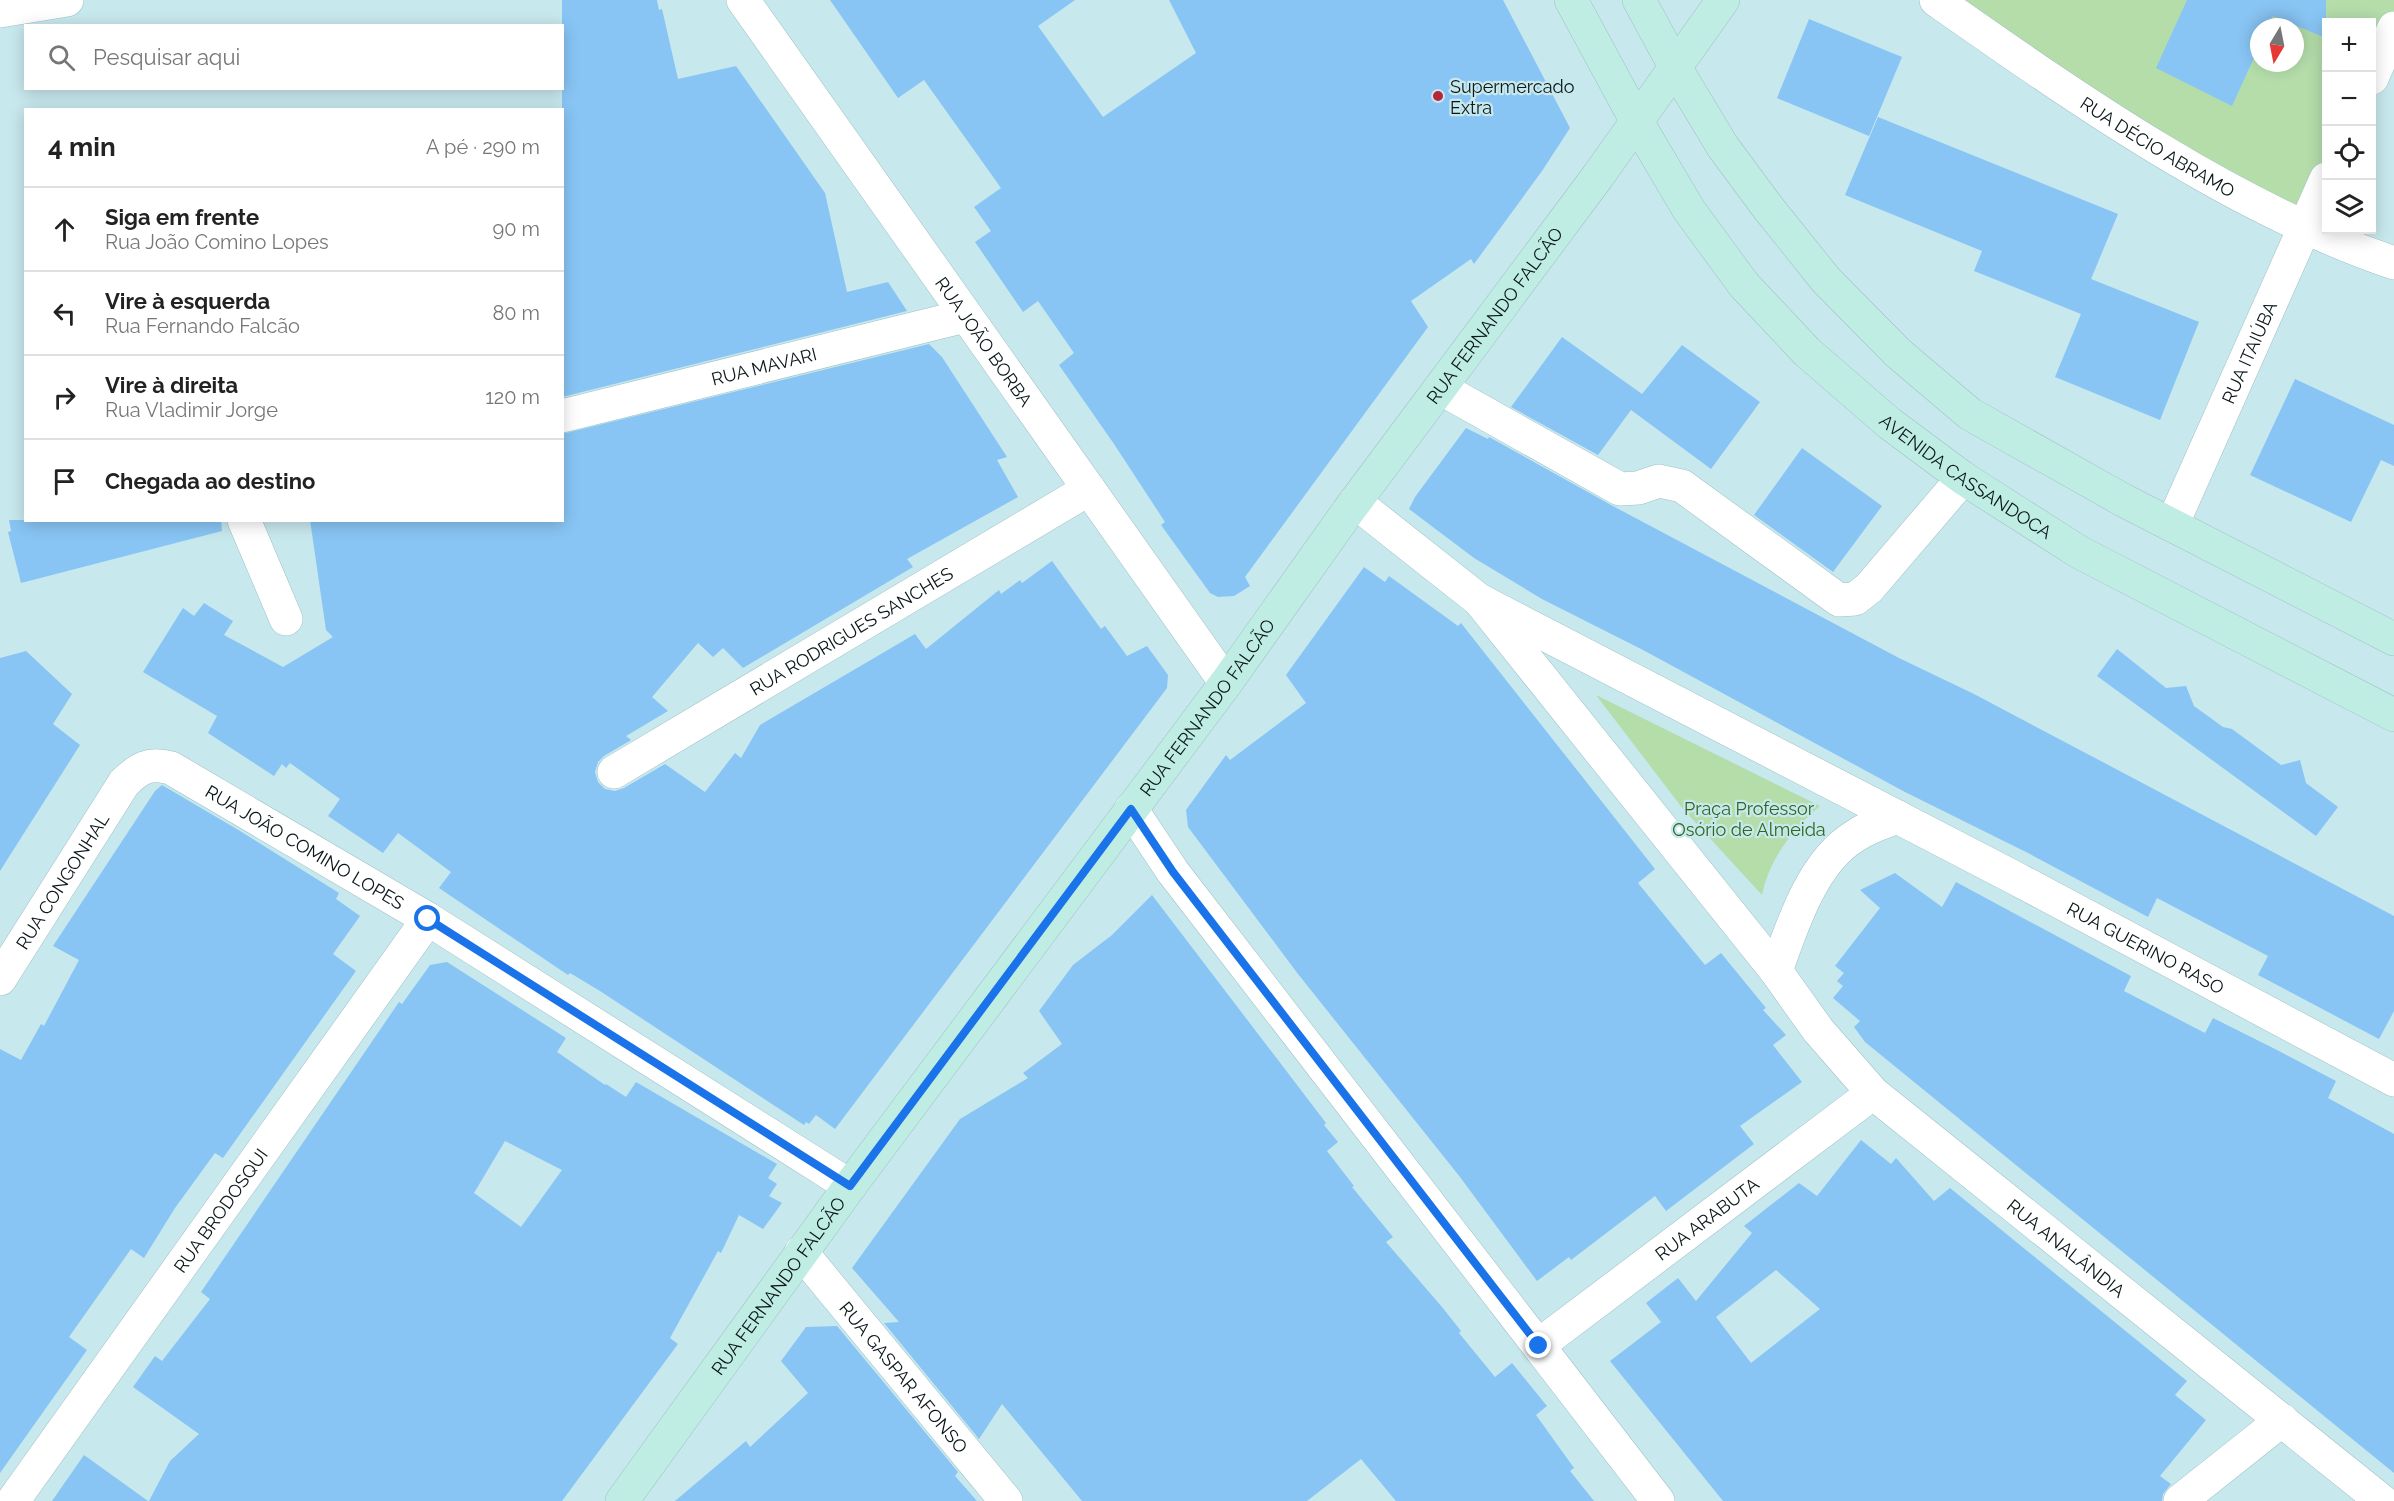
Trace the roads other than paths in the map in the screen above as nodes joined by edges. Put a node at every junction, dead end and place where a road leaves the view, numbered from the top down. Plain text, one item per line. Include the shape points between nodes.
1 (67, 0) edge
2 (744, 0) edge
3 (1571, 0) edge
4 (1639, 0) edge
5 (1723, 0) edge
6 (1936, 0) edge
7 (0, 11) edge
8 (2394, 28) edge
9 (1675, 67) junction
10 (2375, 72) edge
11 (1637, 122) junction
12 (2326, 180) edge
13 (2305, 227) junction
14 (2394, 263) edge
15 (965, 316) junction
16 (1440, 388) junction
17 (564, 416) edge
18 (1963, 478) junction
19 (1089, 489) junction
20 (1355, 502) junction
21 (245, 522) edge
22 (2172, 525) junction
23 (1479, 600) junction
24 (286, 619) dead end
25 (2394, 639) edge
26 (1226, 683) junction
27 (2394, 715) edge
28 (615, 772) dead end
29 (124, 783) joint
30 (1131, 809) junction
31 (1898, 818) junction
32 (428, 919) junction
33 (1776, 971) junction
34 (0, 979) edge
35 (2394, 1080) edge
36 (1874, 1093) junction
37 (850, 1186) junction
38 (801, 1252) junction
39 (1539, 1346) junction
40 (2282, 1420) junction
41 (13, 1501) edge
42 (622, 1501) edge
43 (1006, 1501) edge
44 (1658, 1501) edge
45 (2180, 1501) edge
46 (2382, 1501) edge

1 - 7 street
2 - 15 street, RUA JOÃO BORBA
3 - 11 street, AVENIDA CASSANDOCA
4 - 9 street
5 - 9 street, RUA FERNANDO FALCÃO
6 - 13 street, RUA DÉCIO ABRAMO via 2120,124 2229,189
8 - 10 street
9 - 11 street, RUA FERNANDO FALCÃO
9 - 22 street via 1723,147 1769,209 1826,280 1898,353 1970,414
11 - 16 street, RUA FERNANDO FALCÃO
11 - 18 street, AVENIDA CASSANDOCA via 1689,210 1744,285 1807,352 1888,423
12 - 13 street, RUA ITAIÚBA
13 - 14 street, RUA DÉCIO ABRAMO
13 - 22 street, RUA ITAIÚBA
15 - 17 street, RUA MAVARI
15 - 19 street, RUA JOÃO BORBA
16 - 18 street via 1620,489 1659,481 1682,486 1839,600 1855,599 1869,588
16 - 20 street, RUA FERNANDO FALCÃO
18 - 27 street, AVENIDA CASSANDOCA via 2079,552
19 - 26 street, RUA JOÃO BORBA
19 - 28 street, RUA RODRIGUES SANCHES
20 - 23 street
20 - 26 street, RUA FERNANDO FALCÃO
21 - 24 street
22 - 25 street
23 - 31 street
23 - 33 street
26 - 30 street, RUA FERNANDO FALCÃO
29 - 32 street, RUA JOÃO COMINO LOPES via 140,768 171,768
29 - 34 street, RUA CONGONHAL
30 - 37 street, RUA FERNANDO FALCÃO
30 - 39 street via 1179,880
31 - 33 street via 1853,837 1820,869 1797,913
31 - 35 street, RUA GUERINO RASO
32 - 37 street, RUA JOÃO COMINO LOPES
32 - 41 street, RUA BRODOSQUI
33 - 36 street, RUA ANALÂNDIA via 1818,1030
36 - 39 street, RUA ARABUTA
36 - 40 street, RUA ANALÂNDIA
37 - 38 street, RUA FERNANDO FALCÃO
38 - 42 street, RUA FERNANDO FALCÃO
38 - 43 street, RUA GASPAR AFONSO
39 - 44 street
40 - 45 street
40 - 46 street, RUA ANALÂNDIA

